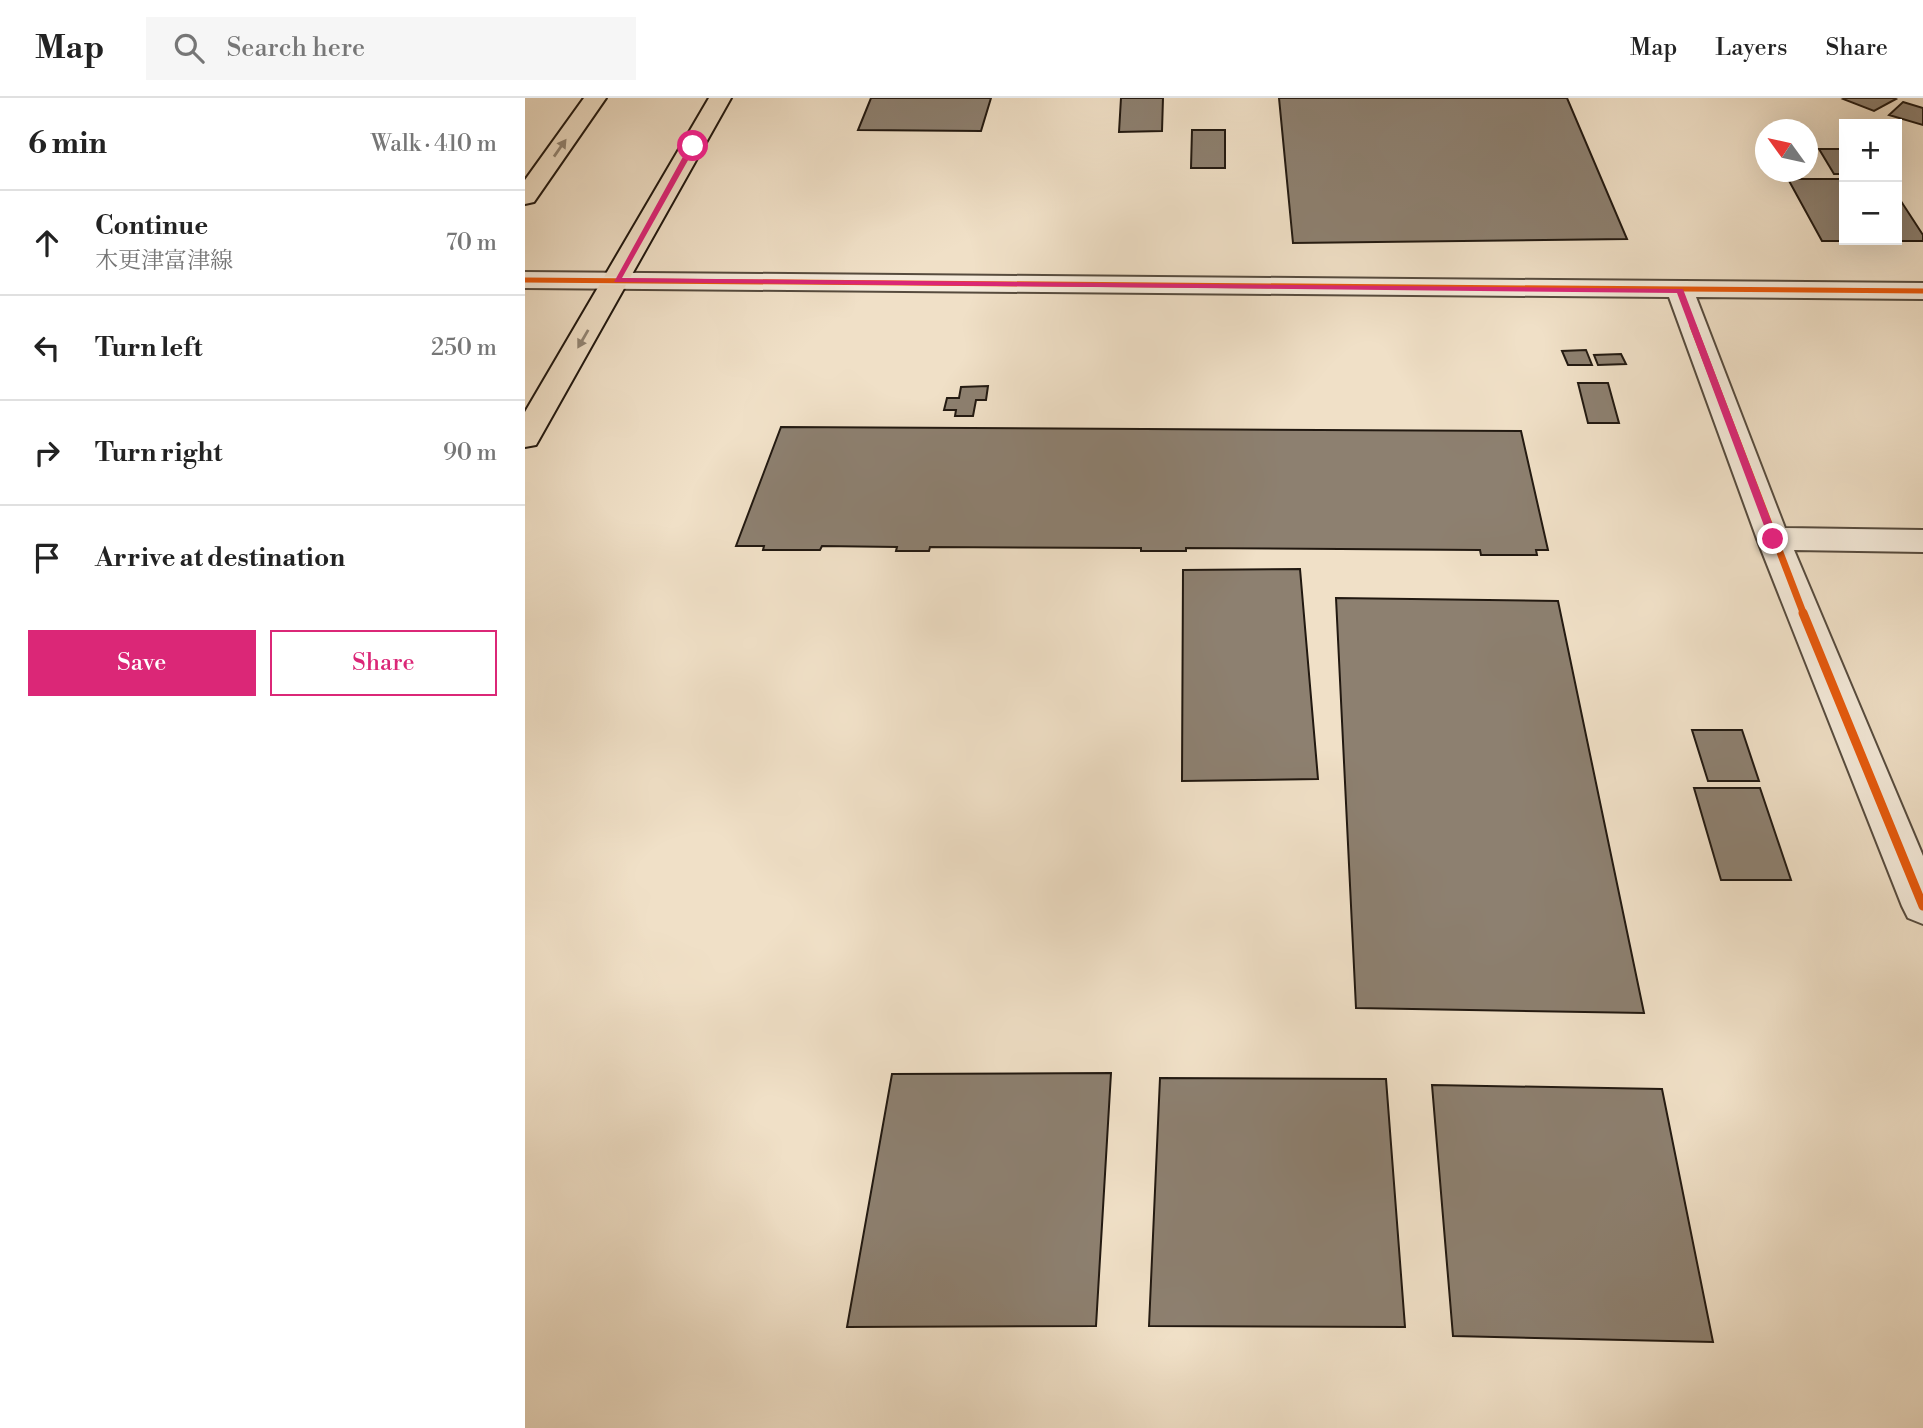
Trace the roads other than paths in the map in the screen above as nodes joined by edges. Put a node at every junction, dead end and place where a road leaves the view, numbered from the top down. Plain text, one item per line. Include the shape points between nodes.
1 (595, 98) edge
2 (720, 98) edge
3 (525, 197) edge
4 (525, 280) edge
5 (617, 280) junction
6 (1680, 290) junction
7 (1923, 291) edge
8 (525, 438) edge
9 (1773, 539) junction
10 (1923, 541) edge
11 (1923, 906) edge

3 -> 1 main road
2 - 5 main road
4 - 5 street
5 - 6 street
5 -> 8 main road
6 - 7 street
6 - 9 street
9 - 10 street
9 - 11 street

